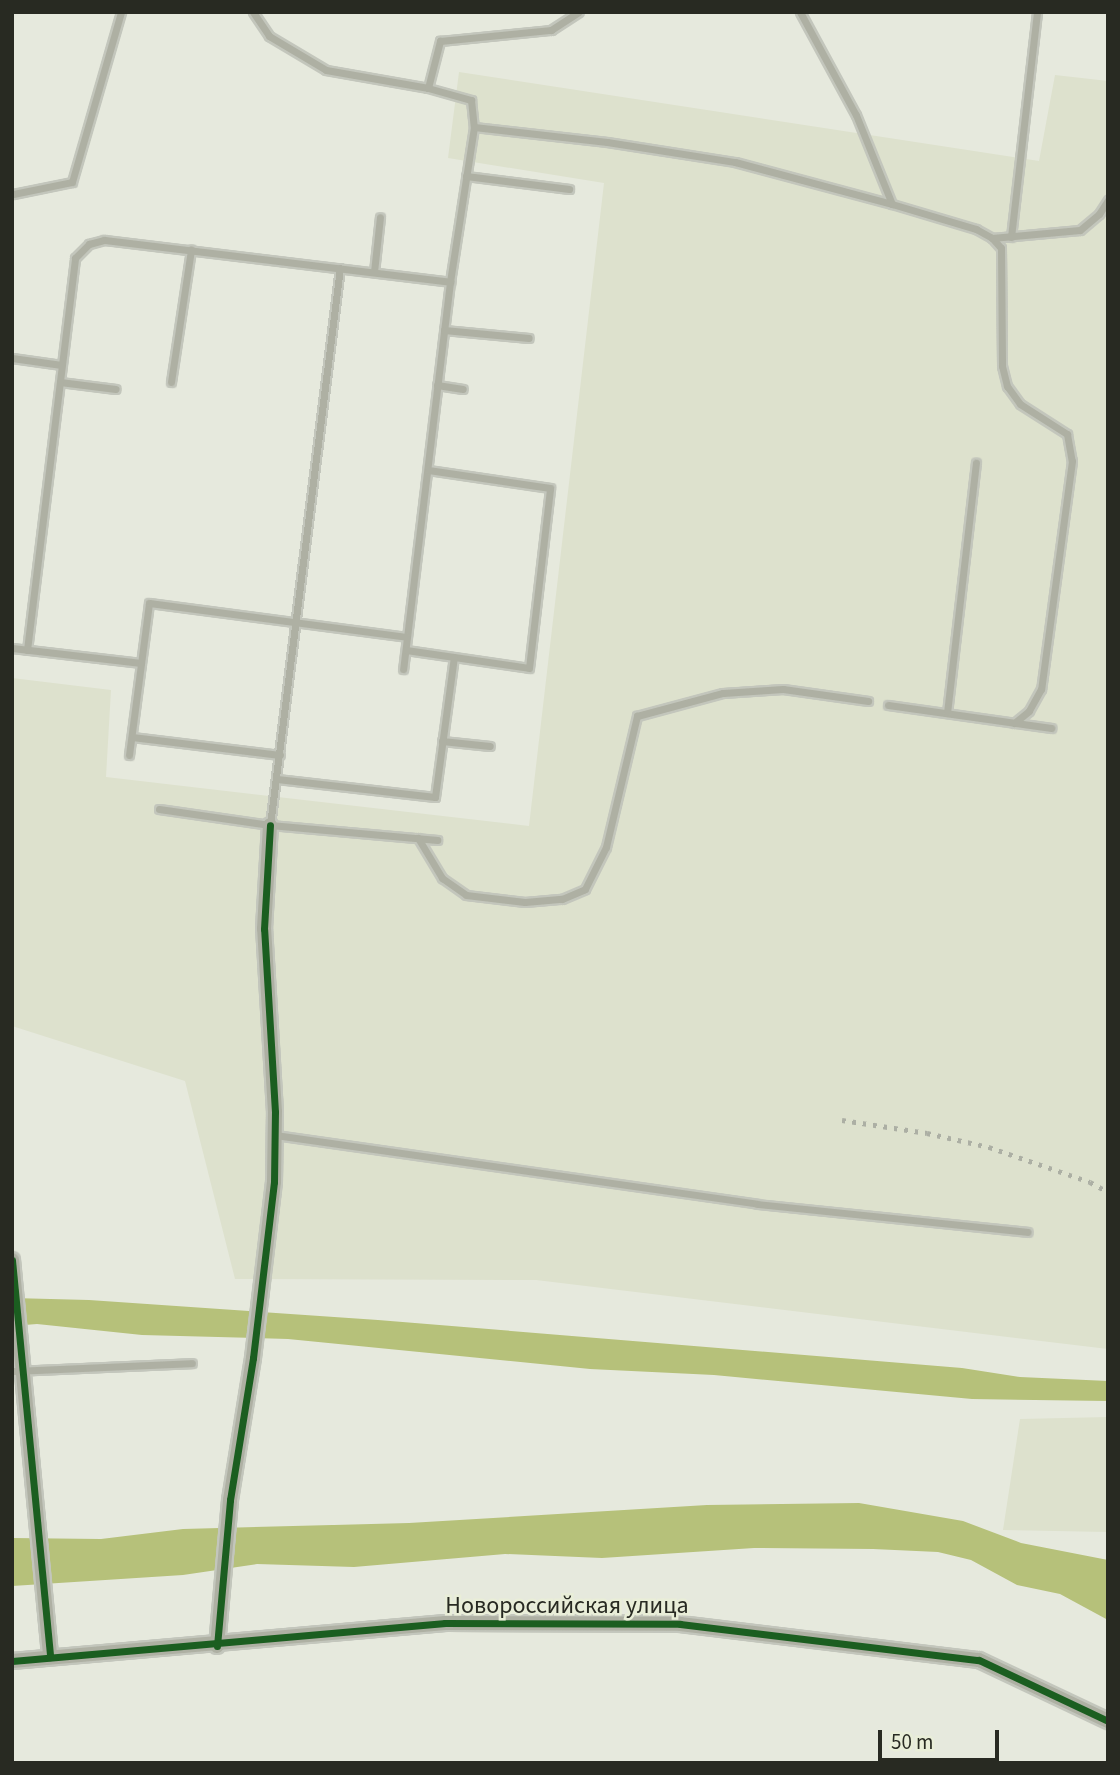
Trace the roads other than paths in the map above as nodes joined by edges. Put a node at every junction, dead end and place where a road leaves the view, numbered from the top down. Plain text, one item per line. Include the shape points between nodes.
1 (121, 12) edge
2 (253, 12) edge
3 (579, 12) edge
4 (800, 12) edge
5 (1037, 12) edge
6 (428, 88) junction
7 (474, 127) junction
8 (466, 176) junction
9 (569, 189) dead end
10 (13, 194) edge
11 (1108, 200) edge
12 (892, 204) junction
13 (380, 217) dead end
14 (1011, 237) junction
15 (992, 238) junction
16 (191, 250) junction
17 (340, 268) junction
18 (373, 272) junction
19 (450, 282) junction
20 (444, 330) junction
21 (530, 338) dead end
22 (12, 358) edge
23 (62, 365) junction
24 (60, 382) junction
25 (171, 382) dead end
26 (437, 386) junction
27 (463, 389) dead end
28 (116, 390) dead end
29 (976, 463) dead end
30 (428, 470) junction
31 (296, 624) junction
32 (407, 637) junction
33 (12, 648) edge
34 (27, 650) junction
35 (406, 650) junction
36 (454, 657) junction
37 (141, 663) junction
38 (403, 669) dead end
39 (867, 701) dead end
40 (888, 705) dead end
41 (947, 713) junction
42 (1014, 723) junction
43 (1051, 728) dead end
44 (132, 737) junction
45 (443, 741) junction
46 (490, 746) dead end
47 (129, 755) dead end
48 (281, 755) junction
49 (277, 779) junction
50 (159, 809) dead end
51 (270, 824) junction
52 (418, 838) junction
53 (437, 840) dead end
54 (275, 1135) junction
55 (1028, 1232) dead end
56 (14, 1266) edge
57 (192, 1363) dead end
58 (18, 1371) edge
59 (217, 1646) junction
60 (50, 1657) junction
61 (12, 1661) edge
62 (1108, 1721) edge

1 - 10 lane via 72,182
2 - 6 lane via 269,36 326,70
3 - 6 lane via 551,30 440,41
4 - 12 lane via 856,115
5 - 14 lane
6 - 7 lane via 471,100
7 - 8 lane
7 - 12 lane via 735,162
8 - 9 lane
8 - 19 lane
11 - 14 lane via 1080,230
12 - 15 lane
13 - 18 lane
14 - 15 lane
15 - 42 lane via 1001,248 1002,366 1007,386 1020,404 1067,434 1072,461 1041,689 1029,711
16 - 17 lane
16 - 23 lane via 104,240 89,244 75,258
16 - 25 lane
17 - 18 lane
17 - 31 lane
18 - 19 lane
19 - 20 lane
20 - 21 lane
20 - 26 lane
22 - 23 lane
23 - 24 lane
24 - 28 lane
24 - 34 lane
26 - 27 lane
26 - 30 lane
29 - 41 lane
30 - 32 lane
30 - 36 lane via 550,488 529,668
31 - 32 lane
31 - 37 lane via 149,603
31 - 48 lane
32 - 35 lane
33 - 34 lane
34 - 37 lane
35 - 36 lane
35 - 38 lane
36 - 45 lane
37 - 44 lane
39 - 52 lane via 783,689 747,691 637,716 606,847 585,889 562,899 526,902 466,895 442,878
40 - 41 lane
41 - 42 lane
42 - 43 lane
44 - 47 lane
44 - 48 lane
45 - 46 lane
45 - 49 lane via 435,797
48 - 49 lane
49 - 51 lane
50 - 51 lane
51 - 52 lane
51 - 54 street via 264,929
52 - 53 lane
54 - 55 lane via 757,1204
54 - 59 street via 274,1182 230,1500
56 - 58 street via 21,1334
57 - 58 lane
58 - 60 street
59 - 60 street, Новороссийская улица
59 - 62 street, Новороссийская улица via 445,1623 680,1624 979,1660
60 - 61 street, Новороссийская улица

